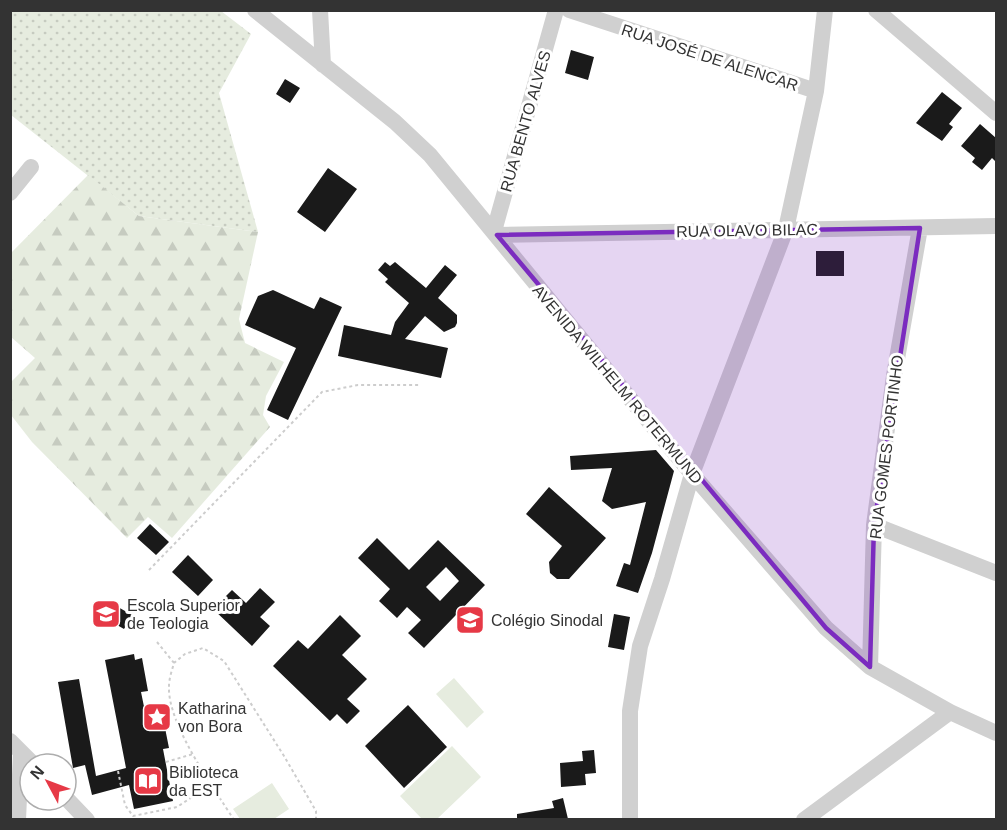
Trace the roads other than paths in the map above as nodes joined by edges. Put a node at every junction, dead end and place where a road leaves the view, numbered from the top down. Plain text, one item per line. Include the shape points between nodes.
1 (255, 10) edge
2 (320, 10) edge
3 (555, 10) edge
4 (569, 10) edge
5 (825, 10) edge
6 (876, 10) edge
7 (323, 64) junction
8 (816, 92) junction
9 (996, 113) edge
10 (31, 167) dead end
11 (10, 193) edge
12 (996, 226) edge
13 (920, 228) junction
14 (786, 229) junction
15 (495, 233) junction
16 (692, 474) junction
17 (874, 525) junction
18 (996, 573) edge
19 (870, 667) junction
20 (951, 712) junction
21 (996, 733) edge
22 (630, 819) edge
23 (804, 819) edge

1 - 7 street, AVENIDA WILHELM ROTERMUND
2 - 7 street
3 - 15 street, RUA BENTO ALVES
4 - 8 street, RUA JOSÉ DE ALENCAR
5 - 8 street
6 - 9 street
7 - 15 street, AVENIDA WILHELM ROTERMUND via 430,155
8 - 14 street
10 - 11 street
12 - 13 street, RUA OLAVO BILAC
13 - 14 street, RUA OLAVO BILAC
13 - 17 street, RUA GOMES PORTINHO via 894,376
14 - 15 street, RUA OLAVO BILAC
14 - 16 street
15 - 16 street, AVENIDA WILHELM ROTERMUND
16 - 19 street, AVENIDA WILHELM ROTERMUND via 826,628
16 - 22 street via 640,646 630,711
17 - 18 street
17 - 19 street, RUA GOMES PORTINHO
19 - 20 street, AVENIDA WILHELM ROTERMUND
20 - 21 street, AVENIDA WILHELM ROTERMUND
20 - 23 street

